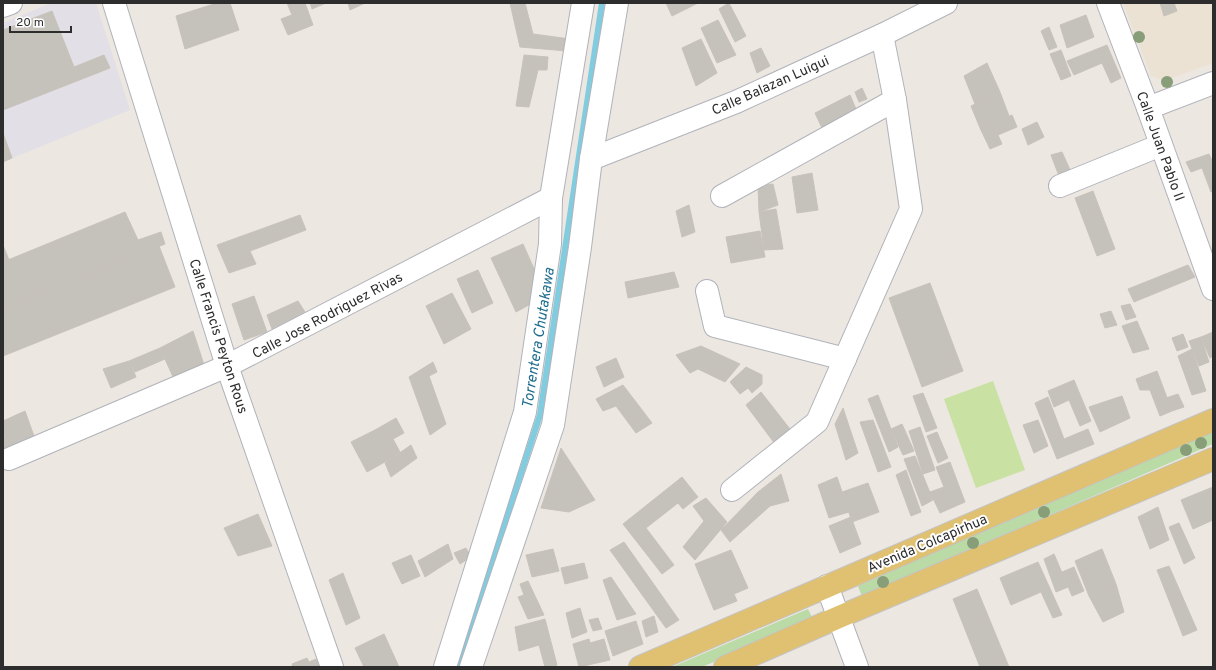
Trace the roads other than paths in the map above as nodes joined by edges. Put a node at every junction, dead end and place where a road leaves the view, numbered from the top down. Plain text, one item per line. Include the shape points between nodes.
1 (11, 3) edge
2 (114, 3) edge
3 (583, 3) edge
4 (617, 3) edge
5 (946, 3) edge
6 (1108, 3) edge
7 (3, 6) edge
8 (882, 35) junction
9 (1213, 83) edge
10 (895, 100) junction
11 (1148, 108) junction
12 (1161, 145) junction
13 (591, 159) junction
14 (1060, 186) dead end
15 (722, 196) dead end
16 (551, 198) junction
17 (1213, 289) edge
18 (707, 291) dead end
19 (845, 359) junction
20 (228, 366) junction
21 (1213, 420) edge
22 (9, 459) dead end
23 (1213, 459) edge
24 (732, 490) dead end
25 (827, 586) junction
26 (839, 617) junction
27 (332, 667) edge
28 (445, 667) edge
29 (471, 667) edge
30 (640, 667) edge
31 (725, 667) edge
32 (857, 667) edge

1 - 7 street
2 - 20 street, Calle Francis Peyton Rous
3 - 16 street
4 - 13 street
5 - 8 street, Calle Balazan Luigui
6 - 11 street, Calle Juan Pablo II
8 - 10 street
8 - 13 street, Calle Balazan Luigui via 736,102
9 - 11 street
10 - 15 street
10 - 19 street via 911,209
11 - 12 street, Calle Juan Pablo II
12 - 14 street
12 - 17 street, Calle Juan Pablo II
13 - 29 street via 553,425
16 - 20 street, Calle Jose Rodriguez Rivas
16 - 28 street via 550,244 525,412
18 - 19 street via 715,326
19 - 24 street via 817,422
20 - 22 street, Calle Jose Rodriguez Rivas
20 - 27 street, Calle Francis Peyton Rous
21 - 25 main road, Avenida Colcapirhua
23 - 26 main road
25 - 26 street
25 - 30 main road, Avenida Colcapirhua
26 - 31 main road
26 - 32 street

